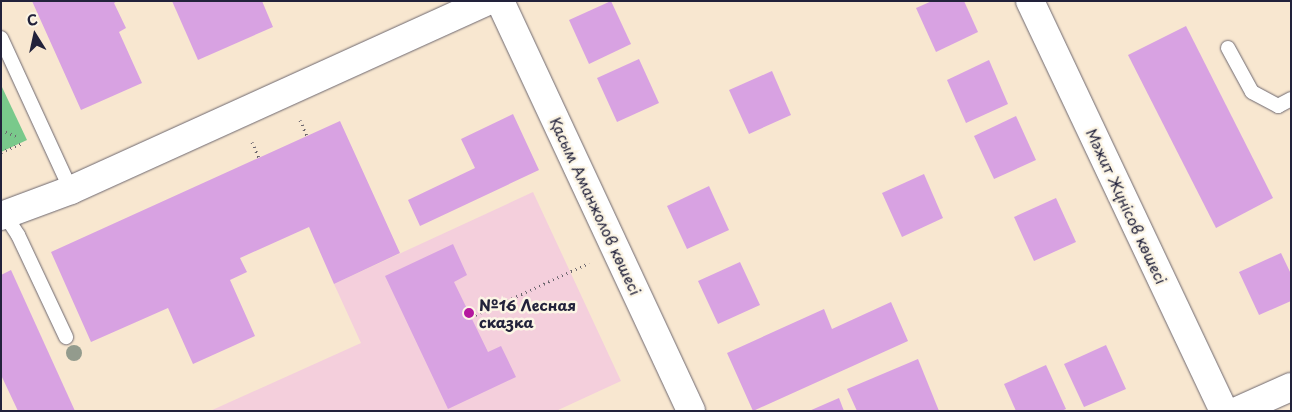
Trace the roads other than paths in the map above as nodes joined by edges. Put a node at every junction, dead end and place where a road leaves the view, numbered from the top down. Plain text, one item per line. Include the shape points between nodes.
1 (488, 1) edge
2 (500, 1) edge
3 (1030, 1) edge
4 (1, 38) edge
5 (1228, 48) dead end
6 (1291, 99) edge
7 (70, 190) junction
8 (3, 215) edge
9 (66, 337) dead end
10 (1291, 387) edge
11 (691, 411) edge
12 (1224, 411) edge
13 (1237, 411) edge

1 - 7 street
2 - 11 street, Қасым Аманжолов көшесі
3 - 12 street, Мәжит Жүнісов көшесі
4 - 7 lane
5 - 6 lane via 1252,92 1278,106
7 - 8 street
8 - 9 lane via 18,234
10 - 13 street

